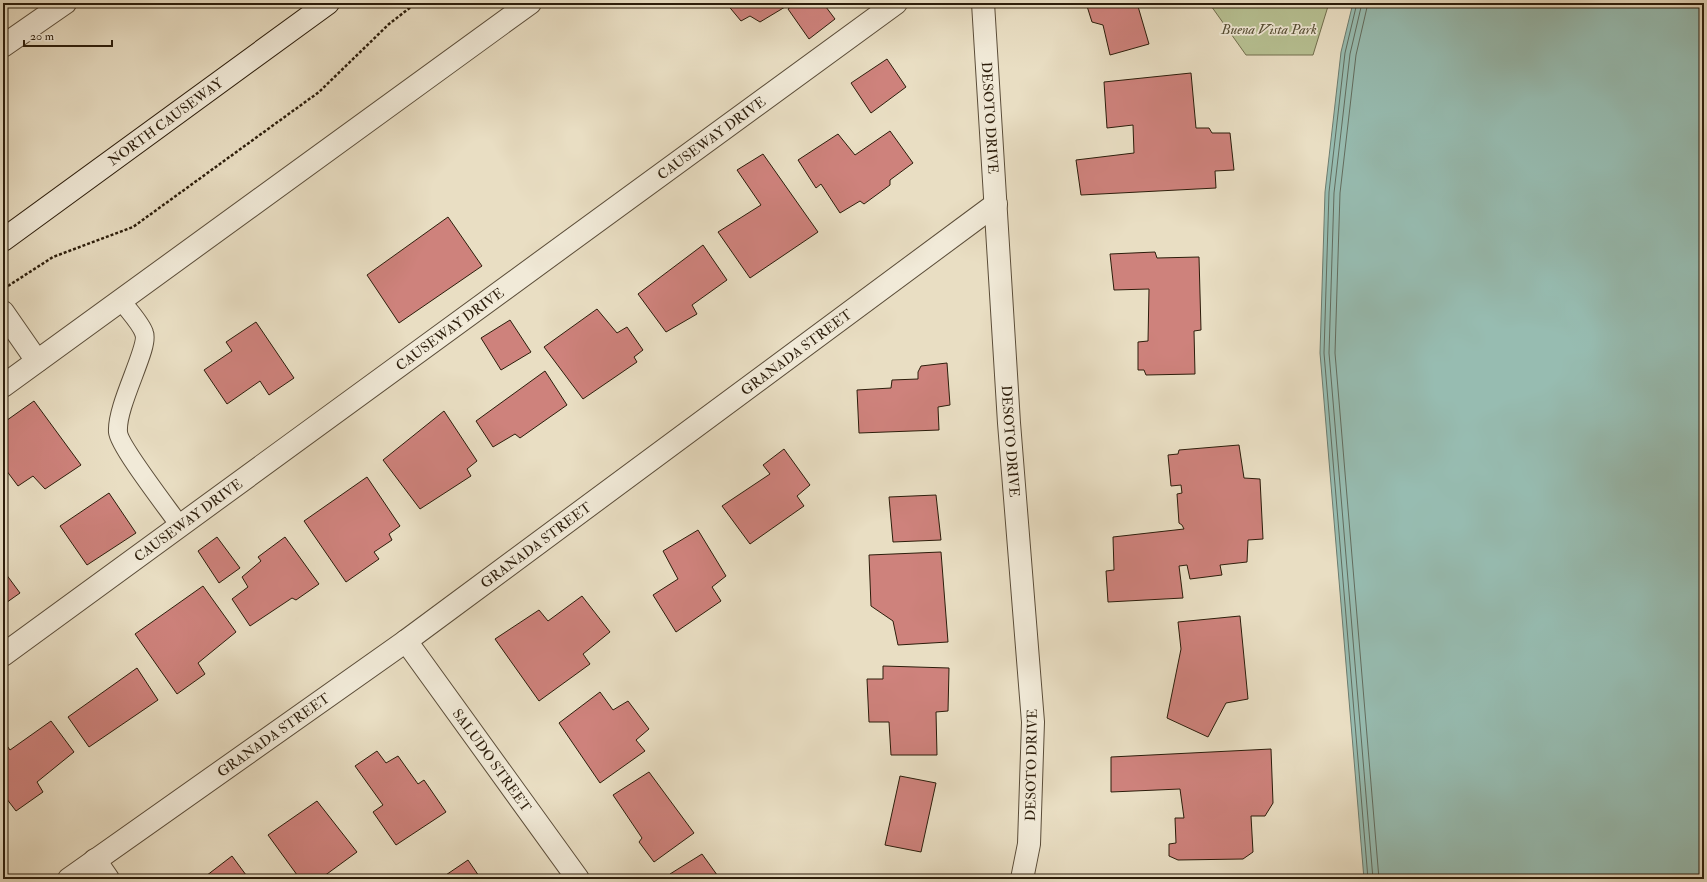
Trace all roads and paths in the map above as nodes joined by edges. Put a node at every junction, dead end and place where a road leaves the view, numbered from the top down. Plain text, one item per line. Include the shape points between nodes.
1 (65, 3) edge
2 (328, 3) edge
3 (416, 3) edge
4 (530, 3) edge
5 (896, 3) edge
6 (983, 3) edge
7 (3, 46) edge
8 (996, 204) junction
9 (3, 240) edge
10 (3, 289) edge
11 (121, 300) junction
12 (3, 312) edge
13 (37, 362) junction
14 (3, 386) edge
15 (180, 526) junction
16 (406, 641) junction
17 (3, 655) edge
18 (95, 860) junction
19 (69, 879) edge
20 (108, 879) edge
21 (578, 879) edge
22 (1022, 879) edge

1 - 7 street
2 - 9 street, NORTH CAUSEWAY
3 - 10 path via 389,24 319,92 133,227 53,257
4 - 11 street
5 - 15 street, CAUSEWAY DRIVE
6 - 8 street, DESOTO DRIVE
8 - 16 street, GRANADA STREET
8 - 22 street, DESOTO DRIVE via 1009,423 1033,722 1030,844
11 - 13 street
11 - 15 lane via 145,333 145,343 124,396 118,433 130,456
12 - 13 street
13 - 14 street
15 - 17 street, CAUSEWAY DRIVE
16 - 18 street, GRANADA STREET
16 - 21 street, SALUDO STREET
18 - 19 street, GRANADA STREET
18 - 20 street

